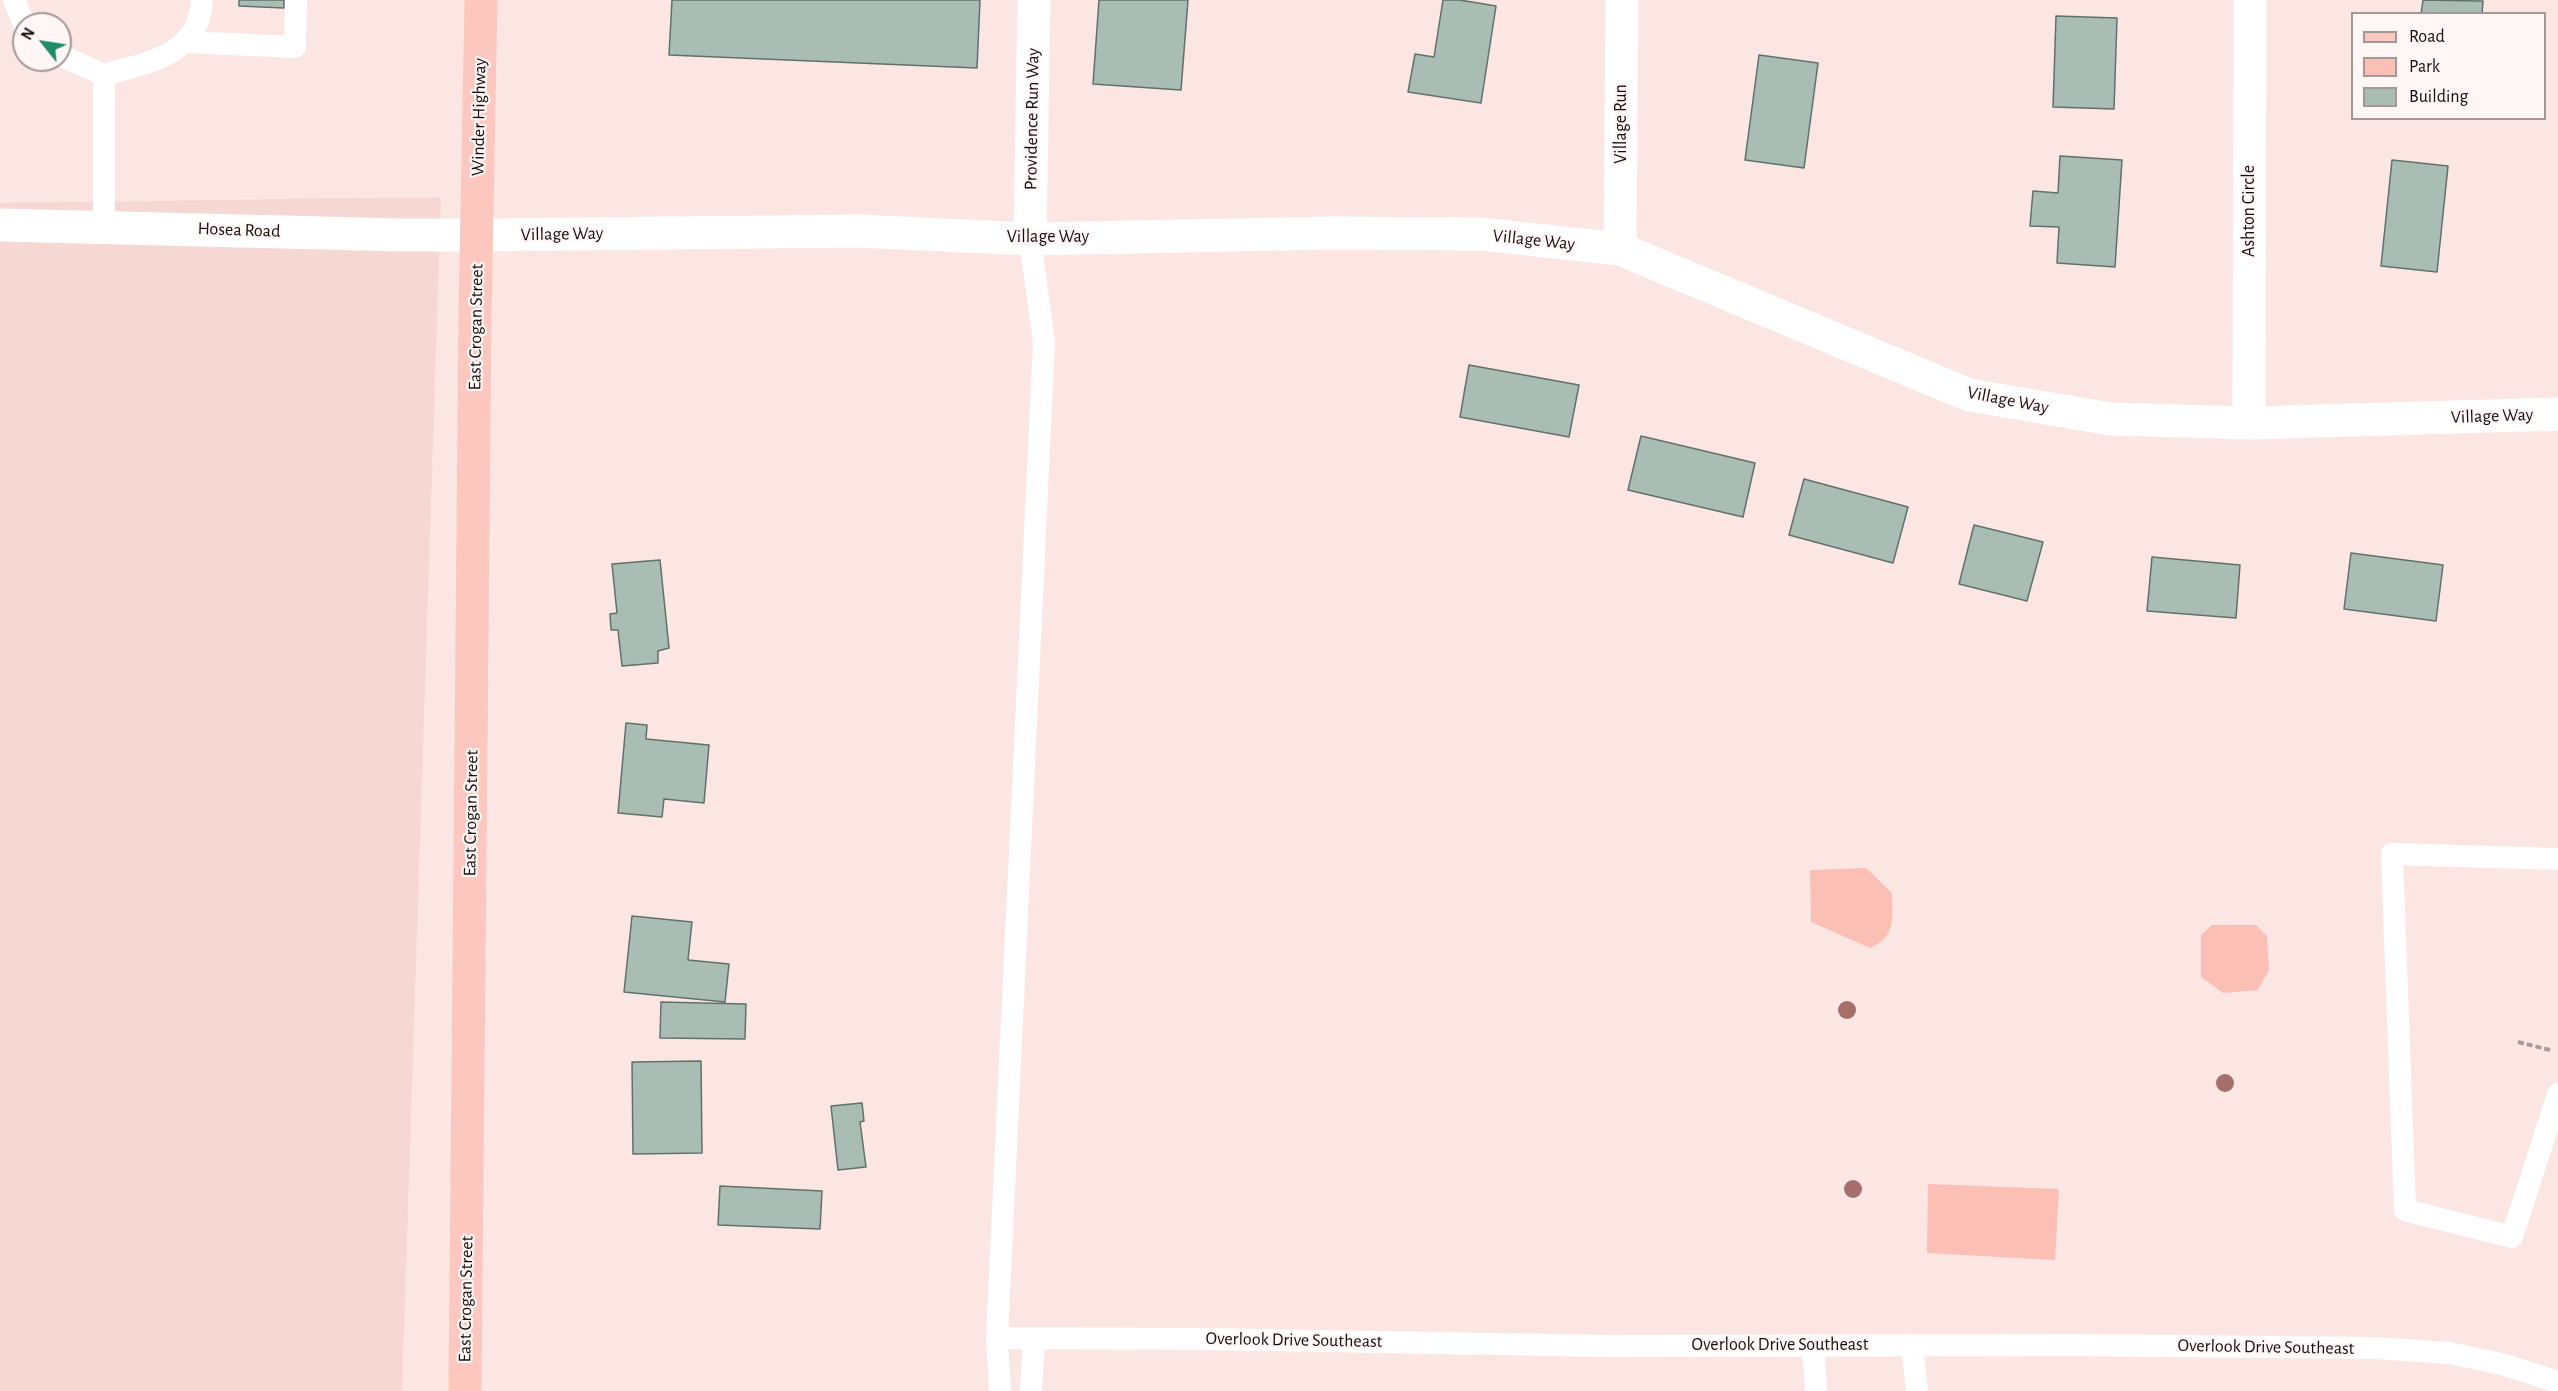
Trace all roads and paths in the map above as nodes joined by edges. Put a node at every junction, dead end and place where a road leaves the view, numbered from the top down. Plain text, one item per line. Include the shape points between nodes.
1 (202, 0) edge
2 (296, 0) edge
3 (481, 0) edge
4 (1034, 0) edge
5 (1622, 0) edge
6 (2250, 0) edge
7 (187, 42) junction
8 (72, 60) edge
9 (104, 75) junction
10 (0, 225) edge
11 (104, 226) junction
12 (478, 235) junction
13 (1030, 239) junction
14 (1620, 249) junction
15 (2558, 414) edge
16 (2248, 423) junction
17 (2558, 859) edge
18 (2518, 1042) dead end
19 (2550, 1050) dead end
20 (2558, 1094) edge
21 (998, 1338) junction
22 (1034, 1339) junction
23 (1912, 1345) junction
24 (1813, 1346) junction
25 (2558, 1382) edge
26 (465, 1391) edge
27 (1000, 1391) edge
28 (1031, 1391) edge
29 (1816, 1391) edge
30 (1917, 1391) edge

1 - 7 lane via 202,9
2 - 7 lane via 295,47
3 - 12 main road, Winder Highway
4 - 13 street, Providence Run Way
5 - 14 street, Village Run
6 - 16 street, Ashton Circle
7 - 9 lane via 168,56
8 - 9 lane
9 - 11 lane
10 - 11 street, Hosea Road
11 - 12 street, Hosea Road
12 - 13 street, Village Way via 858,231
12 - 26 main road, East Crogan Street
13 - 14 street, Village Way via 1480,234
13 - 21 lane via 1044,342
14 - 16 street, Village Way via 1968,395 2110,419
15 - 16 street, Village Way
17 - 20 lane via 2392,854 2404,1210 2512,1237
18 - 19 path
21 - 22 lane, Overlook Drive Southeast
21 - 27 lane
22 - 24 lane, Overlook Drive Southeast
22 - 28 lane
23 - 24 lane, Overlook Drive Southeast
23 - 25 lane, Overlook Drive Southeast via 2386,1349 2449,1353
23 - 30 lane
24 - 29 lane

